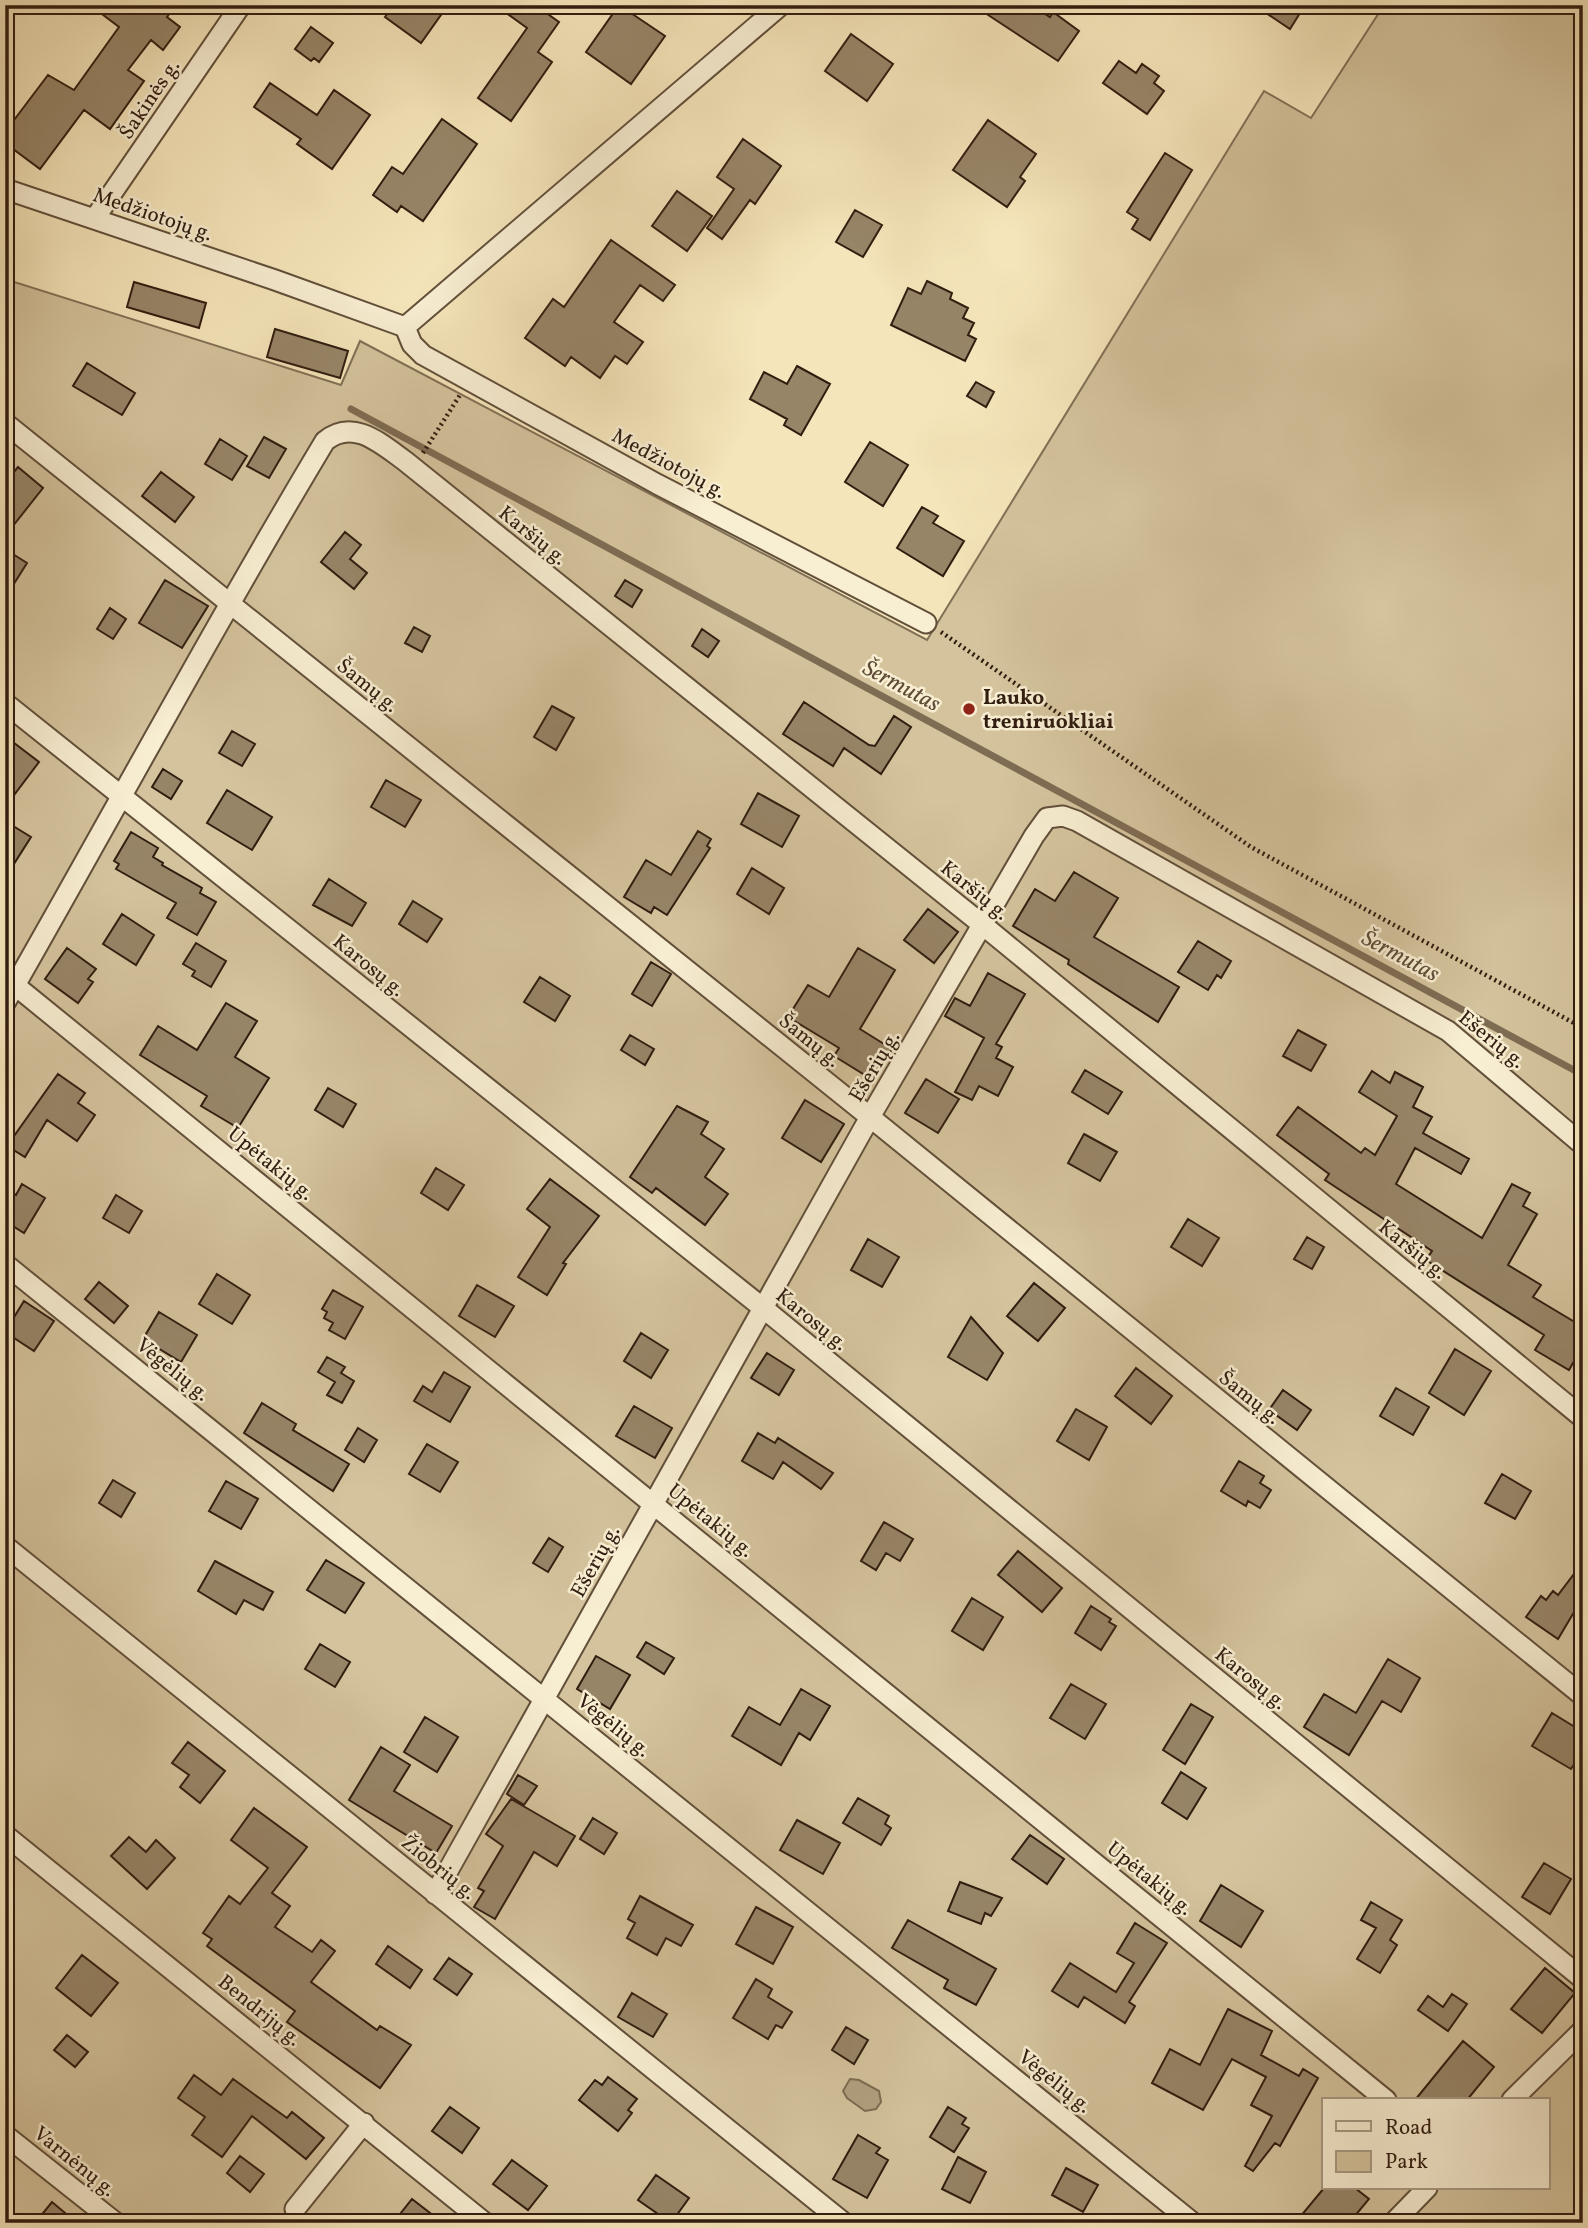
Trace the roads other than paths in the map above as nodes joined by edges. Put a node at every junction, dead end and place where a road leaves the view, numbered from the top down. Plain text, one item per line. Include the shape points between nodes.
1 (241, 5) edge
2 (781, 5) edge
3 (5, 189) edge
4 (95, 218) junction
5 (405, 327) junction
6 (5, 423) edge
7 (229, 602) junction
8 (926, 623) road end
9 (5, 703) edge
10 (123, 797) junction
11 (984, 926) junction
12 (10, 981) edge
13 (5, 1003) edge
14 (870, 1117) junction
15 (1583, 1145) edge
16 (5, 1264) edge
17 (763, 1308) junction
18 (1583, 1418) edge
19 (654, 1503) junction
20 (5, 1546) edge
21 (1583, 1696) edge
22 (544, 1697) junction
23 (5, 1835) edge
24 (435, 1894) junction
25 (1583, 1979) edge
26 (1583, 2030) edge
27 (1384, 2098) edge
28 (1514, 2098) edge
29 (364, 2123) junction
30 (5, 2135) edge
31 (1425, 2190) edge
32 (295, 2209) dead end
33 (116, 2223) edge
34 (485, 2223) edge
35 (844, 2223) edge
36 (1193, 2223) edge
37 (1393, 2223) edge

1 - 4 street, Šakinės g.
2 - 5 street
3 - 4 street, Medžiotojų g.
4 - 5 street, Medžiotojų g.
5 - 8 street, Medžiotojų g. via 423,355 657,484
6 - 7 street, Šamų g.
7 - 10 street
7 - 11 street, Karšių g. via 325,441 346,430 362,433 405,461
7 - 14 street, Šamų g.
9 - 10 street, Karosų g.
10 - 12 street
10 - 17 street, Karosų g.
11 - 14 street, Ešerių g.
11 - 15 street, Ešerių g. via 1047,818 1063,816 1077,821 1448,1031
11 - 18 street, Karšių g.
12 - 13 street
12 - 19 street, Upėtakių g.
14 - 17 street, Ešerių g.
14 - 21 street, Šamų g.
16 - 22 street, Vėgėlių g.
17 - 19 street, Ešerių g.
17 - 25 street, Karosų g.
19 - 22 street, Ešerių g.
19 - 27 street, Upėtakių g.
20 - 24 street, Žiobrių g.
22 - 24 street, Ešerių g.
22 - 36 street, Vėgėlių g.
23 - 29 street, Bendrijų g.
24 - 35 street, Žiobrių g.
26 - 28 street
29 - 32 street
29 - 34 street, Bendrijų g.
30 - 33 street, Varnėnų g.
31 - 37 street

